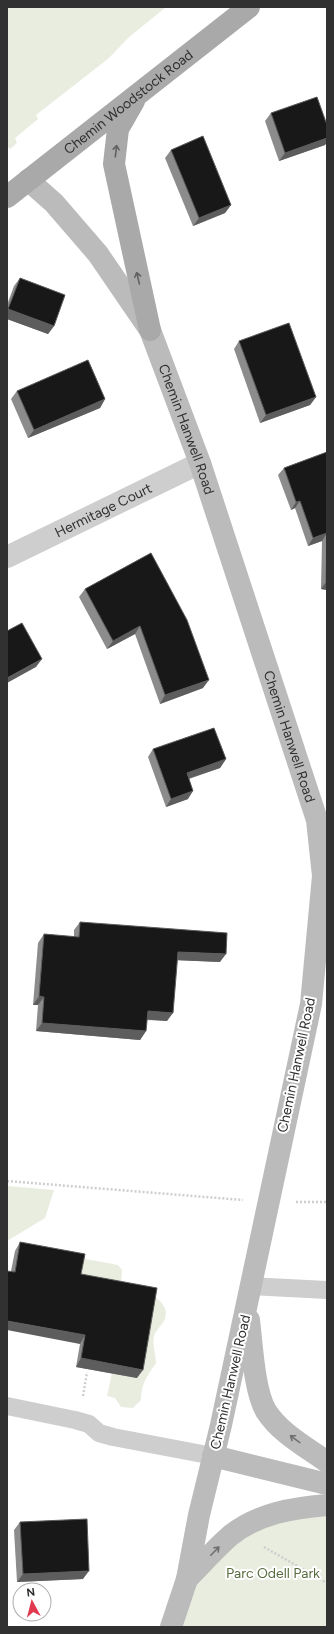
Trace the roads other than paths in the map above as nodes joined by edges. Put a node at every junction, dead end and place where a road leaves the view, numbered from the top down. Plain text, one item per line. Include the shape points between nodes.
1 (248, 7) edge
2 (138, 93) junction
3 (28, 180) junction
4 (7, 197) edge
5 (150, 330) junction
6 (200, 463) junction
7 (7, 557) edge
8 (322, 818) edge
9 (327, 1290) edge
10 (249, 1295) junction
11 (7, 1406) edge
12 (213, 1456) junction
13 (327, 1462) edge
14 (327, 1484) edge
15 (327, 1505) edge
16 (187, 1578) junction
17 (171, 1627) edge

1 - 2 main road, Chemin Woodstock Road
2 - 3 main road, Chemin Woodstock Road
5 -> 2 main road via 114,164 118,129
3 - 4 main road, Chemin Woodstock Road
3 - 5 main road, Chemin Hanwell Road via 54,203 98,254
5 - 6 main road, Chemin Hanwell Road
6 - 7 street, Hermitage Court
6 - 8 main road, Chemin Hanwell Road
8 - 10 main road, Chemin Hanwell Road via 323,876 311,1004
9 - 10 lane
10 - 12 main road, Chemin Hanwell Road
13 -> 10 main road via 274,1422 265,1409 256,1377
11 - 12 lane via 89,1424 99,1433 112,1437
12 - 14 main road
12 - 16 main road, Chemin Hanwell Road via 198,1515
16 -> 15 main road via 231,1535 247,1525 273,1513
16 - 17 main road, Chemin Hanwell Road

